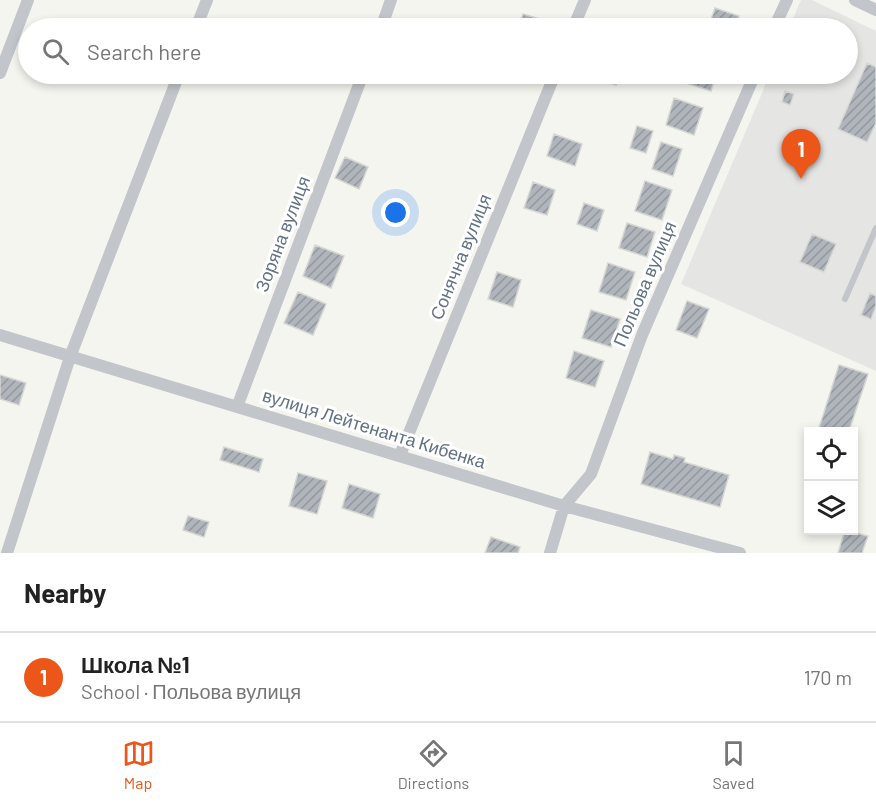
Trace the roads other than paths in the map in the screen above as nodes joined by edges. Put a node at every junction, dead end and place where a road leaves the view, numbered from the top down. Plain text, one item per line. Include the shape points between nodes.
1 (28, 0) edge
2 (207, 0) edge
3 (391, 0) edge
4 (585, 0) edge
5 (787, 0) edge
6 (855, 0) edge
7 (876, 10) edge
8 (21, 18) edge
9 (200, 18) edge
10 (385, 18) edge
11 (577, 18) edge
12 (779, 18) edge
13 (18, 26) edge
14 (0, 73) edge
15 (175, 84) edge
16 (359, 84) edge
17 (551, 84) edge
18 (751, 84) edge
19 (876, 228) edge
20 (845, 299) dead end
21 (0, 335) edge
22 (70, 357) junction
23 (237, 407) junction
24 (400, 455) junction
25 (564, 506) junction
26 (7, 553) edge
27 (550, 553) edge
28 (740, 553) edge

1 - 8 street
2 - 9 street
3 - 10 street
4 - 11 street
5 - 12 street
6 - 7 street
13 - 14 street
15 - 22 street
16 - 23 street, Зоряна вулиця
17 - 24 street, Сонячна вулиця
18 - 25 street, Польова вулиця via 642,335 591,474
19 - 20 lane
21 - 22 street, вулиця Лейтенанта Кибенка
22 - 23 street, вулиця Лейтенанта Кибенка
22 - 26 street
23 - 24 street, вулиця Лейтенанта Кибенка
24 - 25 street, вулиця Лейтенанта Кибенка
25 - 27 street
25 - 28 street, вулиця Лейтенанта Кибенка

